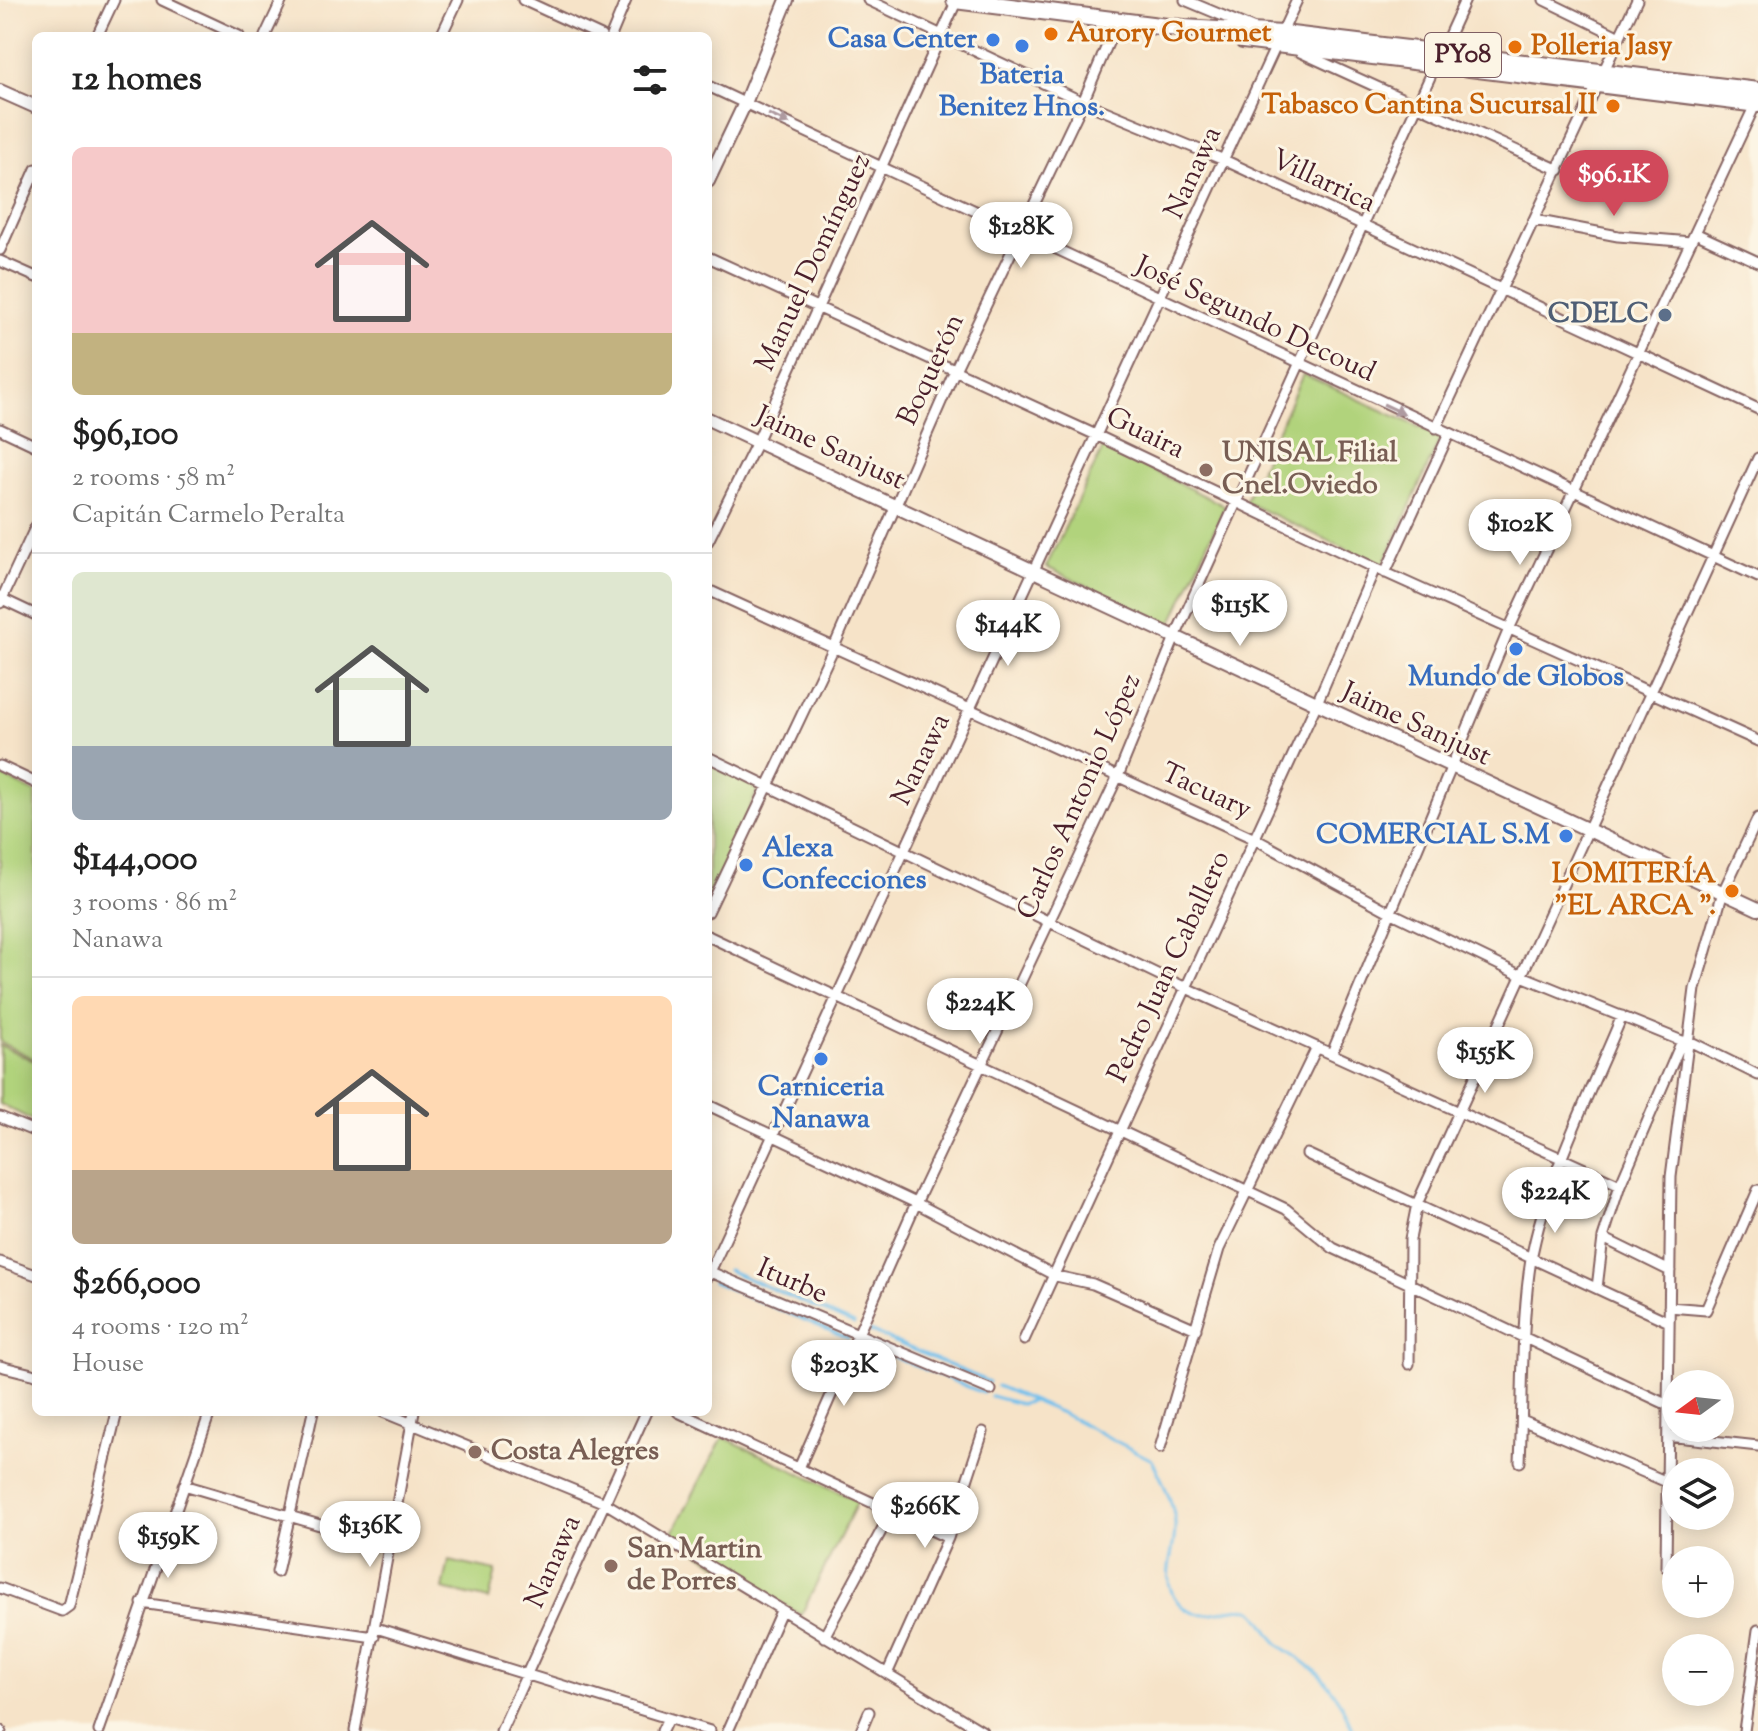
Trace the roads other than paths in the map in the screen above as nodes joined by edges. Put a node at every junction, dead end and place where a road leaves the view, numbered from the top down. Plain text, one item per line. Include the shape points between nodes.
1 (114, 0) edge
2 (162, 0) edge
3 (282, 0) edge
4 (458, 0) edge
5 (523, 0) edge
6 (626, 0) edge
7 (787, 0) edge
8 (868, 0) edge
9 (956, 0) edge
10 (1185, 0) edge
11 (1297, 0) edge
12 (1465, 0) edge
13 (1544, 0) edge
14 (1637, 0) edge
15 (1117, 22) junction
16 (1167, 27) junction
17 (99, 32) edge
18 (230, 32) edge
19 (267, 32) edge
20 (443, 32) edge
21 (592, 32) edge
22 (613, 32) edge
23 (1262, 33) junction
24 (943, 34) junction
25 (1620, 37) junction
26 (1284, 43) junction
27 (1438, 59) junction
28 (1601, 78) junction
29 (712, 88) edge
30 (0, 91) edge
31 (1758, 100) edge
32 (1083, 102) junction
33 (745, 103) junction
34 (32, 105) edge
35 (1417, 105) junction
36 (1224, 160) junction
37 (882, 168) junction
38 (1559, 170) junction
39 (712, 173) edge
40 (32, 178) edge
41 (1534, 220) junction
42 (1363, 225) junction
43 (1020, 233) junction
44 (1693, 237) junction
45 (0, 250) edge
46 (712, 259) edge
47 (0, 261) edge
48 (1758, 262) edge
49 (32, 275) edge
50 (1502, 289) junction
51 (1159, 300) junction
52 (818, 306) junction
53 (1639, 353) junction
54 (1300, 365) junction
55 (955, 370) junction
56 (1758, 409) edge
57 (712, 421) edge
58 (1436, 428) junction
59 (0, 429) edge
60 (1449, 434) junction
61 (1096, 435) junction
62 (757, 442) junction
63 (32, 444) edge
64 (1758, 458) edge
65 (1574, 492) junction
66 (1236, 504) junction
67 (894, 506) junction
68 (712, 533) edge
69 (32, 534) edge
70 (1713, 556) junction
71 (1375, 568) junction
72 (1033, 570) junction
73 (1385, 573) junction
74 (1758, 577) edge
75 (712, 592) edge
76 (1, 600) edge
77 (32, 613) edge
78 (1509, 629) junction
79 (1175, 637) junction
80 (834, 647) junction
81 (1648, 692) junction
82 (1316, 705) junction
83 (972, 708) junction
84 (1758, 741) edge
85 (712, 759) edge
86 (0, 766) edge
87 (1450, 767) junction
88 (1118, 776) junction
89 (32, 781) edge
90 (766, 785) junction
91 (1758, 818) edge
92 (1585, 831) junction
93 (1255, 839) junction
94 (903, 851) junction
95 (1723, 892) junction
96 (712, 903) edge
97 (1758, 909) edge
98 (1390, 912) junction
99 (1048, 922) junction
100 (712, 938) edge
101 (1522, 976) junction
102 (1184, 987) junction
103 (836, 995) junction
104 (1622, 1016) junction
105 (1686, 1041) junction
106 (1317, 1047) junction
107 (1332, 1053) junction
108 (980, 1064) junction
109 (1758, 1075) edge
110 (712, 1107) edge
111 (1459, 1112) junction
112 (0, 1117) edge
113 (32, 1130) edge
114 (1118, 1130) junction
115 (772, 1134) junction
116 (1307, 1154) dead end
117 (1564, 1159) junction
118 (1620, 1185) junction
119 (1758, 1190) edge
120 (1247, 1191) junction
121 (916, 1203) junction
122 (1417, 1204) junction
123 (1603, 1238) junction
124 (1532, 1258) junction
125 (0, 1262) edge
126 (712, 1266) edge
127 (1670, 1271) junction
128 (32, 1273) edge
129 (712, 1274) edge
130 (1056, 1276) junction
131 (1410, 1284) junction
132 (1597, 1288) junction
133 (1669, 1307) junction
134 (1669, 1322) junction
135 (1196, 1329) junction
136 (858, 1334) junction
137 (1525, 1339) junction
138 (1024, 1340) dead end
139 (1409, 1364) dead end
140 (0, 1366) edge
141 (1668, 1370) edge
142 (32, 1374) edge
143 (991, 1390) dead end
144 (1662, 1402) edge
145 (116, 1416) edge
146 (209, 1416) edge
147 (312, 1416) edge
148 (393, 1416) edge
149 (413, 1416) edge
150 (643, 1416) edge
151 (687, 1416) edge
152 (1522, 1420) junction
153 (412, 1424) junction
154 (983, 1432) dead end
155 (1722, 1442) edge
156 (1758, 1446) edge
157 (1160, 1448) dead end
158 (1520, 1462) dead end
159 (799, 1468) junction
160 (1662, 1480) edge
161 (184, 1485) junction
162 (605, 1503) junction
163 (892, 1511) junction
164 (289, 1518) junction
165 (948, 1538) junction
166 (391, 1546) junction
167 (277, 1572) dead end
168 (0, 1588) edge
169 (142, 1603) junction
170 (781, 1611) junction
171 (1758, 1630) edge
172 (375, 1633) junction
173 (824, 1637) junction
174 (527, 1673) junction
175 (887, 1674) junction
176 (869, 1712) dead end
177 (668, 1718) junction
178 (99, 1731) edge
179 (355, 1731) edge
180 (501, 1731) edge
181 (662, 1731) edge
182 (710, 1731) edge
183 (728, 1731) edge
184 (861, 1731) edge
185 (982, 1731) edge
186 (1744, 1731) edge

1 - 17 street
2 - 18 street
3 - 19 street
4 - 20 street
5 - 21 street
6 - 22 street
7 - 33 main road
8 - 24 street, Villarrica
9 - 15 highway, PY08
9 - 24 street, Manuel Domínguez
10 - 23 street
11 - 26 street, Nanawa
12 - 27 street, Carlos Antonio López
13 - 25 street
14 - 25 street
15 - 16 highway, PY08
15 - 32 street, Boquerón
16 - 23 highway, PY08
16 - 26 highway, PY08
23 - 26 highway, PY08
24 - 32 street, Villarrica
24 - 37 street, Manuel Domínguez
25 - 28 street
26 - 27 highway, PY08
26 - 35 street
26 - 36 street, Nanawa
27 - 28 highway, PY08
27 - 35 street, Carlos Antonio López
28 - 31 highway, PY08
28 - 38 street
29 - 33 street, José Segundo Decoud
30 - 34 main road
31 - 44 street
32 - 36 street, Villarrica
32 - 43 street, Boquerón
33 -> 37 street, José Segundo Decoud
33 - 39 main road
35 - 38 street
35 - 42 street, Carlos Antonio López
36 - 42 street, Villarrica
36 - 51 street, Nanawa
37 - 43 street, José Segundo Decoud
37 - 52 street, Manuel Domínguez
38 - 41 street
40 - 45 street
41 - 44 street via 1618,236
41 - 50 street
42 - 50 street, Villarrica
42 - 54 street, Carlos Antonio López
43 - 51 street, José Segundo Decoud
43 - 55 street, Boquerón
44 - 48 street
44 - 53 street
46 - 52 street, Guaira
47 - 49 street
50 - 53 street, Villarrica
50 - 58 street
51 - 54 street, José Segundo Decoud
51 - 61 street, Nanawa
52 - 55 street, Guaira
52 - 62 street, Manuel Domínguez
53 - 56 street, Villarrica
53 - 65 street
54 -> 58 street, José Segundo Decoud
54 - 66 street, Carlos Antonio López
55 - 61 street, Guaira
55 - 67 street, Boquerón
57 - 62 main road, Jaime Sanjust
58 - 60 street, José Segundo Decoud
59 - 63 street
60 - 65 street, José Segundo Decoud
60 - 73 street
61 - 66 street, Guaira
61 - 72 street, Nanawa
62 - 67 main road, Jaime Sanjust
62 - 68 street, Manuel Domínguez
64 - 70 street
65 - 70 street, José Segundo Decoud
65 - 78 street
66 - 71 street, Guaira
66 - 79 street, Carlos Antonio López
67 - 72 main road, Jaime Sanjust
67 - 80 street, Boquerón
69 - 76 street
70 - 74 street, José Segundo Decoud
70 - 81 street
71 - 73 street, Guaira
71 - 82 street, Pedro Juan Caballero
72 - 79 main road, Jaime Sanjust
72 - 83 street, Nanawa
73 - 78 street, Guaira
75 - 80 street, Tacuary
76 - 77 street
78 - 81 street, Guaira
78 - 87 street
79 - 82 main road, Jaime Sanjust
79 - 88 street, Carlos Antonio López
80 - 83 street, Tacuary
80 - 90 street, Boquerón
81 - 84 street, Guaira
81 - 92 street
82 - 87 main road, Jaime Sanjust
82 - 93 street, Pedro Juan Caballero
83 - 88 street, Tacuary
83 - 94 street, Nanawa
85 - 90 street
86 - 89 street
87 - 92 main road, Jaime Sanjust
87 - 98 street
88 - 93 street, Tacuary
88 - 99 street, Carlos Antonio López
90 - 94 street
90 - 96 street, Boquerón
91 - 95 street
92 - 95 main road, Jaime Sanjust
92 - 101 street
93 - 98 street, Tacuary
93 - 102 street, Pedro Juan Caballero
94 - 99 street
94 - 103 street, Nanawa
95 - 97 main road, Jaime Sanjust
95 - 105 street
98 - 101 street, Tacuary
98 - 107 street
99 - 102 street
99 - 108 street, Carlos Antonio López
100 - 103 street
101 - 104 street, Tacuary
101 - 111 street
102 - 106 street
102 - 114 street, Pedro Juan Caballero
103 - 108 street
103 - 115 street, Nanawa
104 - 105 street, Tacuary
104 - 117 street
105 - 109 street, Tacuary
105 - 118 street
105 - 127 street via 1671,1177
106 - 107 street
106 - 120 street
107 - 111 street
108 - 114 street
108 - 121 street, Carlos Antonio López
110 - 115 street
111 - 117 street
111 - 122 street
112 - 113 street
114 - 120 street
114 - 130 street, Pedro Juan Caballero
115 - 121 street
115 - 126 street, Nanawa
116 - 122 street
117 - 118 street
117 - 124 street
118 - 123 street
119 - 133 street via 1706,1310
120 - 131 street via 1286,1209 1333,1248
120 - 135 street via 1219,1249
121 - 130 street
121 - 136 street, Carlos Antonio López
122 - 124 street
122 - 131 street
123 - 127 street
123 - 132 street
124 - 132 street
124 - 137 street
125 - 128 street
127 - 133 street
129 - 136 street, Iturbe
130 - 135 street via 1093,1284
130 - 138 street, Pedro Juan Caballero
131 - 137 street
131 - 139 street
132 - 134 street
133 - 134 street
134 - 141 street
135 - 157 street
136 - 143 street, Iturbe
136 - 159 street, Carlos Antonio López
137 - 144 street
137 - 152 street
140 - 142 street
145 - 168 street via 67,1610
146 - 161 street
147 - 164 street
148 - 153 street
149 - 153 street
150 - 162 street, Nanawa
151 - 159 street
152 - 158 street
152 - 160 street
153 - 162 street
153 - 166 street
154 - 165 street
155 - 156 street
159 - 163 street
161 - 164 street
161 - 169 street
162 - 170 street
162 - 174 street, Nanawa
163 - 165 street
163 - 173 street
164 - 166 street
164 - 167 street
165 - 175 street
166 - 172 street
169 - 172 street
169 - 178 street
170 - 173 street
170 - 183 street
171 - 186 street
172 - 174 street
172 - 179 street
173 - 175 street
174 - 177 street
174 - 180 street, Nanawa
175 - 185 street
176 - 184 street
177 - 181 street
177 - 182 street

